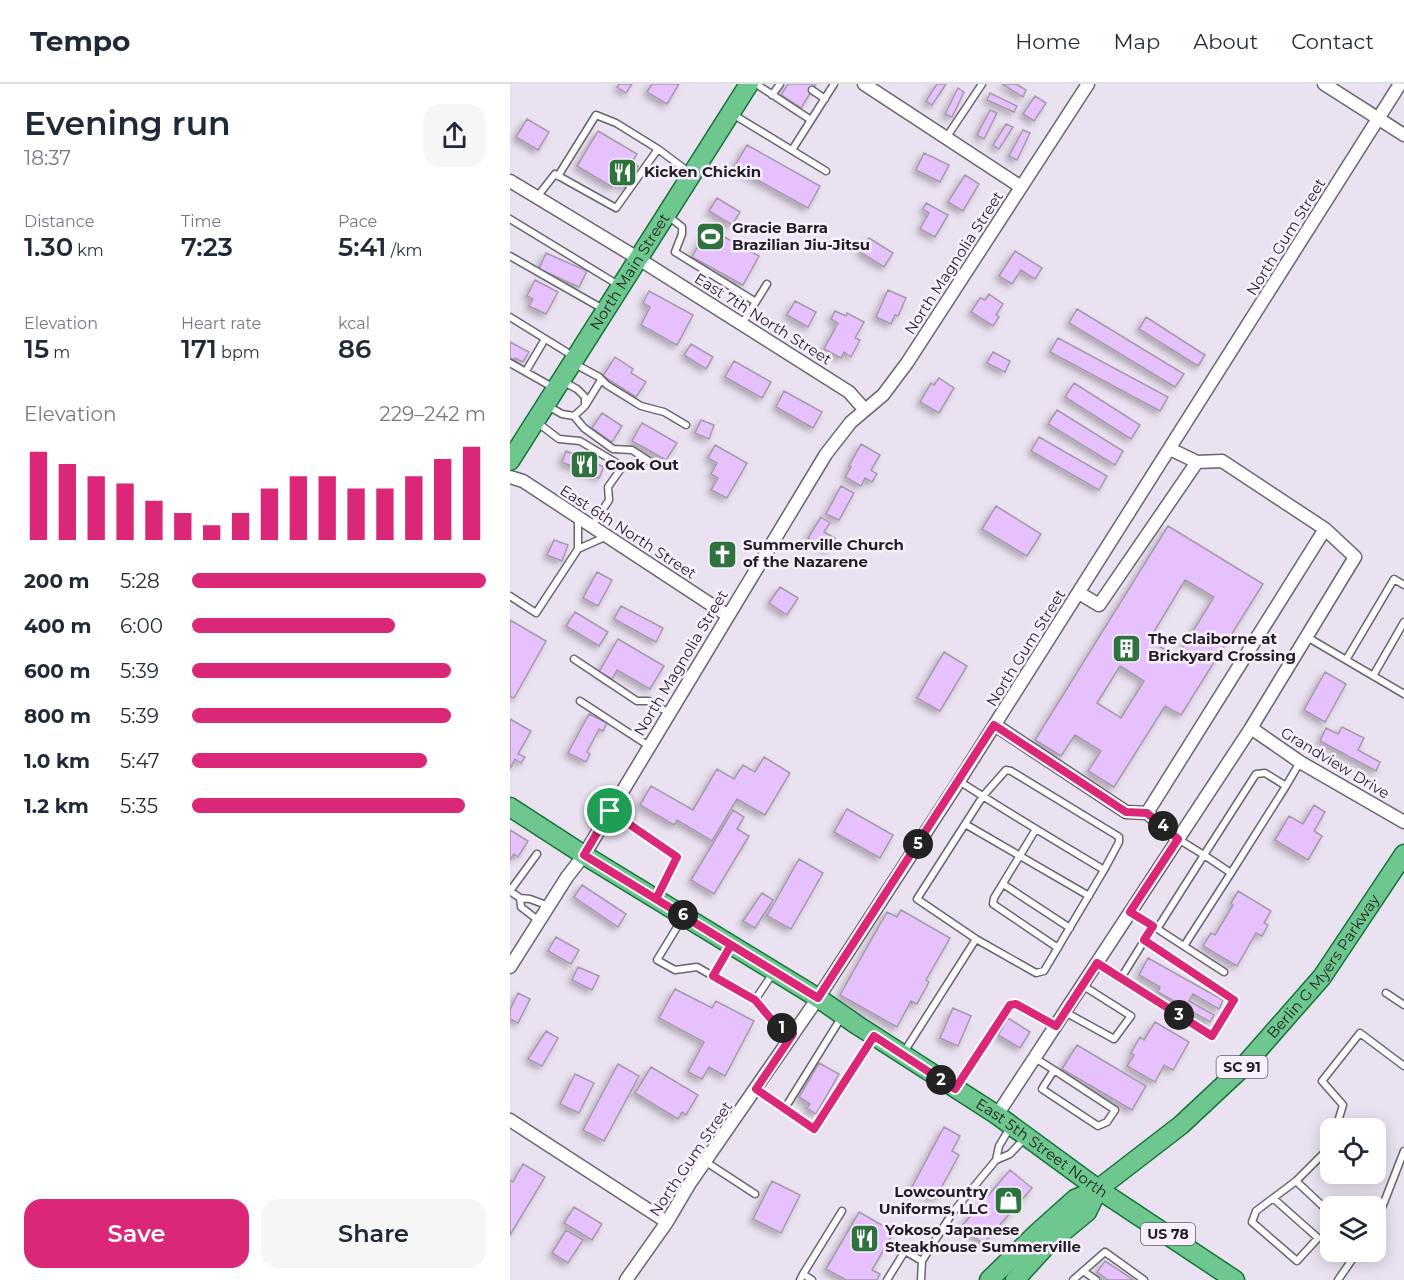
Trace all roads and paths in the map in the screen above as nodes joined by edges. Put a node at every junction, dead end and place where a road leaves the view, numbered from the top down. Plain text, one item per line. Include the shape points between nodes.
1 (749, 84) edge
2 (756, 84) edge
3 (780, 84) edge
4 (834, 84) edge
5 (864, 84) edge
6 (982, 84) edge
7 (1088, 84) edge
8 (1324, 84) edge
9 (1400, 84) edge
10 (812, 90) dead end
11 (772, 95) junction
12 (825, 99) junction
13 (731, 113) junction
14 (1379, 119) junction
15 (811, 120) junction
16 (1404, 135) edge
17 (946, 138) junction
18 (658, 149) junction
19 (792, 150) junction
20 (826, 171) dead end
21 (692, 174) junction
22 (558, 176) junction
23 (510, 181) edge
24 (1021, 187) junction
25 (536, 198) junction
26 (667, 214) junction
27 (510, 219) edge
28 (510, 256) edge
29 (639, 259) junction
30 (767, 285) dead end
31 (621, 286) junction
32 (756, 302) junction
33 (606, 310) junction
34 (510, 317) edge
35 (742, 324) junction
36 (545, 339) junction
37 (574, 361) junction
38 (510, 363) edge
39 (526, 372) junction
40 (601, 380) junction
41 (554, 392) junction
42 (585, 406) junction
43 (865, 410) junction
44 (574, 416) junction
45 (535, 421) junction
46 (686, 425) dead end
47 (1170, 449) junction
48 (512, 452) edge
49 (1197, 462) junction
50 (652, 463) dead end
51 (510, 477) edge
52 (578, 517) junction
53 (592, 526) junction
54 (1325, 529) junction
55 (607, 536) junction
56 (578, 549) junction
57 (1404, 585) edge
58 (1078, 592) junction
59 (510, 596) edge
60 (727, 615) junction
61 (1404, 622) edge
62 (1306, 637) junction
63 (574, 659) dead end
64 (1346, 660) junction
65 (1373, 676) junction
66 (1404, 694) edge
67 (580, 701) dead end
68 (669, 713) junction
69 (994, 725) junction
70 (1251, 728) junction
71 (649, 746) junction
72 (1300, 762) junction
73 (959, 781) junction
74 (1286, 786) junction
75 (983, 796) junction
76 (510, 807) edge
77 (610, 811) junction
78 (1147, 813) junction
79 (1404, 822) edge
80 (965, 824) junction
81 (1036, 829) junction
82 (1178, 839) junction
83 (537, 854) dead end
84 (1404, 854) edge
85 (584, 855) junction
86 (1204, 855) junction
87 (1020, 856) junction
88 (1104, 870) junction
89 (1231, 873) junction
90 (1003, 884) junction
91 (510, 891) edge
92 (1089, 897) junction
93 (520, 898) junction
94 (656, 899) junction
95 (549, 906) junction
96 (1130, 912) junction
97 (684, 916) junction
98 (539, 921) junction
99 (1155, 927) junction
100 (1070, 928) junction
101 (976, 939) junction
102 (1144, 940) junction
103 (731, 945) junction
104 (1184, 946) junction
105 (1058, 948) junction
106 (1097, 963) junction
107 (510, 967) edge
108 (774, 971) junction
109 (1224, 972) dead end
110 (713, 976) junction
111 (1121, 978) junction
112 (1082, 985) junction
113 (1386, 993) dead end
114 (818, 998) junction
115 (755, 1000) junction
116 (1404, 1005) edge
117 (1065, 1012) junction
118 (843, 1015) junction
119 (1056, 1026) junction
120 (793, 1034) junction
121 (874, 1036) junction
122 (903, 1055) junction
123 (1035, 1058) junction
124 (1404, 1066) edge
125 (1054, 1070) junction
126 (756, 1089) junction
127 (955, 1089) junction
128 (785, 1108) junction
129 (1339, 1118) edge
130 (510, 1120) edge
131 (1004, 1120) junction
132 (1026, 1137) junction
133 (1404, 1151) edge
134 (1320, 1157) edge
135 (996, 1160) junction
136 (706, 1162) junction
137 (1296, 1182) junction
138 (1098, 1189) junction
139 (755, 1194) dead end
140 (1386, 1197) edge
141 (1274, 1198) junction
142 (1320, 1204) edge
143 (842, 1211) dead end
144 (667, 1222) junction
145 (922, 1261) junction
146 (1350, 1262) edge
147 (1083, 1271) junction
148 (801, 1277) edge
149 (1226, 1277) edge
150 (626, 1280) edge
151 (812, 1280) edge
152 (887, 1280) edge
153 (921, 1280) edge
154 (989, 1280) edge
155 (1015, 1280) edge
156 (1073, 1280) edge
157 (1095, 1280) edge
158 (1144, 1280) edge
159 (1338, 1280) edge

1 - 13 main road, North Main Street
2 - 11 lane
3 - 11 lane
4 - 12 lane
5 - 17 street
6 - 17 lane
7 - 24 street, North Magnolia Street
8 - 14 street
9 - 14 street, North Gum Street
10 - 12 lane
11 - 15 lane
12 - 15 lane
13 - 19 lane
13 - 21 main road, North Main Street
14 - 16 street
14 - 47 street, North Gum Street
15 - 19 lane
17 - 24 street
18 - 21 lane
18 - 22 lane via 616,208
18 - 22 lane via 596,115
19 - 20 lane
21 - 26 main road, North Main Street
22 - 25 lane via 555,174
23 - 25 street, East 7th North Street
24 - 43 street, North Magnolia Street via 907,363 883,395
25 - 29 street, East 7th North Street
26 - 29 main road, North Main Street
26 - 32 lane via 682,227 675,252
27 - 31 lane
28 - 33 lane
29 - 31 main road, North Main Street
29 - 35 street, East 7th North Street
30 - 32 lane
31 - 33 main road, North Main Street
32 - 35 lane
33 - 37 main road, North Main Street
34 - 36 lane
35 - 43 street, East 7th North Street via 849,392
36 - 37 lane
36 - 39 lane
37 - 40 lane
37 - 41 main road, North Main Street
38 - 39 lane
39 - 41 lane
40 - 42 lane
40 - 46 lane via 641,406 663,412
41 - 42 lane via 578,389 585,397
41 - 44 lane via 562,414
41 - 45 main road, North Main Street
42 - 44 lane
43 - 60 street, North Magnolia Street via 826,454
44 - 50 lane via 613,449 632,450
45 - 48 main road, North Main Street
45 - 53 lane via 558,439 580,441 620,465 608,487 609,500
47 - 49 street
47 - 58 street, North Gum Street
49 - 54 street via 1222,460
49 - 58 street via 1099,605
51 - 52 street, East 6th North Street via 523,481
52 - 53 street, East 6th North Street
52 - 56 lane
53 - 55 street, East 6th North Street
54 - 62 street via 1355,557
54 - 78 street
55 - 56 lane
55 - 60 street, East 6th North Street
56 - 59 lane via 536,613
57 - 64 lane via 1394,579
58 - 69 street, North Gum Street
60 - 68 street, North Magnolia Street
61 - 65 lane
62 - 64 lane
62 - 70 street
63 - 68 lane via 637,701 649,701
64 - 65 lane
65 - 66 lane
67 - 71 lane
68 - 71 street, North Magnolia Street
69 - 73 street, North Gum Street
69 - 78 street via 1126,812
70 - 72 street, Grandview Drive
70 - 82 street
71 - 77 street, North Magnolia Street
72 - 74 lane
72 - 79 street, Grandview Drive
73 - 75 lane
73 - 114 street, North Gum Street
74 - 86 lane via 1265,773 1256,774
74 - 89 lane
75 - 80 lane
75 - 81 lane
75 - 88 lane via 1003,772 1011,771 1119,837
76 - 85 main road, East 5th Street North / US 78
77 - 85 street, North Magnolia Street
77 - 94 lane via 677,857
78 - 82 street
80 - 87 lane
80 - 101 lane via 917,899
81 - 87 lane
81 - 88 lane
82 - 86 lane
82 - 96 street
83 - 91 lane
84 - 138 main road, Berlin G Myers Parkway / SC 91 via 1322,977 1243,1067 1181,1125
85 - 94 main road, East 5th Street North / US 78
85 - 95 street, North Magnolia Street
86 - 89 lane
86 - 99 lane
87 - 90 lane
87 - 92 lane
88 - 92 lane
89 - 104 lane
90 - 100 lane
90 - 105 lane via 994,898 995,907
91 - 93 lane
92 - 100 lane
93 - 95 lane
93 - 98 lane via 521,907
94 - 97 main road, East 5th Street North / US 78
95 - 98 street, North Magnolia Street
96 - 99 lane
96 - 106 street
97 - 103 main road, East 5th Street North / US 78
97 - 110 lane via 657,960 675,970 697,967
98 - 107 street, North Magnolia Street
99 - 102 lane
99 - 104 lane
100 - 105 lane
101 - 105 lane via 1040,974
101 - 122 lane
102 - 111 lane
102 - 111 lane via 1234,1000 1218,1027 1212,1036
103 - 108 main road, East 5th Street North / US 78
103 - 110 lane
104 - 109 lane
106 - 111 lane
106 - 112 street
108 - 114 main road, East 5th Street North / US 78
108 - 115 lane
110 - 115 lane
112 - 117 street
112 - 117 lane via 1131,1016 1114,1040
113 - 116 lane
114 - 118 main road, East 5th Street North / US 78
114 - 120 street, North Gum Street
115 - 120 lane via 776,1025
117 - 119 street
118 - 121 main road, East 5th Street North / US 78
118 - 128 lane
119 - 123 street
119 - 127 lane via 1016,1004 1010,1005
120 - 126 street, North Gum Street
121 - 122 main road, East 5th Street North / US 78
121 - 128 lane via 814,1129
122 - 127 main road, East 5th Street North / US 78
123 - 125 lane
123 - 131 street
124 - 129 lane via 1360,1033 1322,1080 1342,1106
125 - 125 lane via 1042,1089 1098,1126 1107,1122 1115,1110
126 - 128 lane
126 - 136 street, North Gum Street
127 - 131 main road, East 5th Street North / US 78
130 - 144 street
131 - 132 main road, East 5th Street North / US 78
131 - 135 lane
132 - 135 lane via 1010,1154
132 - 138 main road, East 5th Street North / US 78
133 - 140 lane
134 - 137 lane
135 - 145 lane via 952,1212
136 - 139 lane
136 - 144 street, North Gum Street
137 - 141 lane
137 - 142 lane
138 - 149 main road, East 5th Street North / US 78
138 - 154 main road, Berlin G Myers Parkway / SC 91 via 1075,1199
138 - 155 main road, Berlin G Myers Parkway / SC 91 via 1088,1212 1047,1245
141 - 141 lane via 1256,1211 1252,1222 1297,1261 1318,1238
143 - 148 lane
144 - 150 street, North Gum Street
145 - 152 lane via 905,1251
145 - 153 lane
146 - 159 lane
147 - 156 lane
147 - 157 lane
147 - 158 lane via 1105,1252
148 - 151 lane

